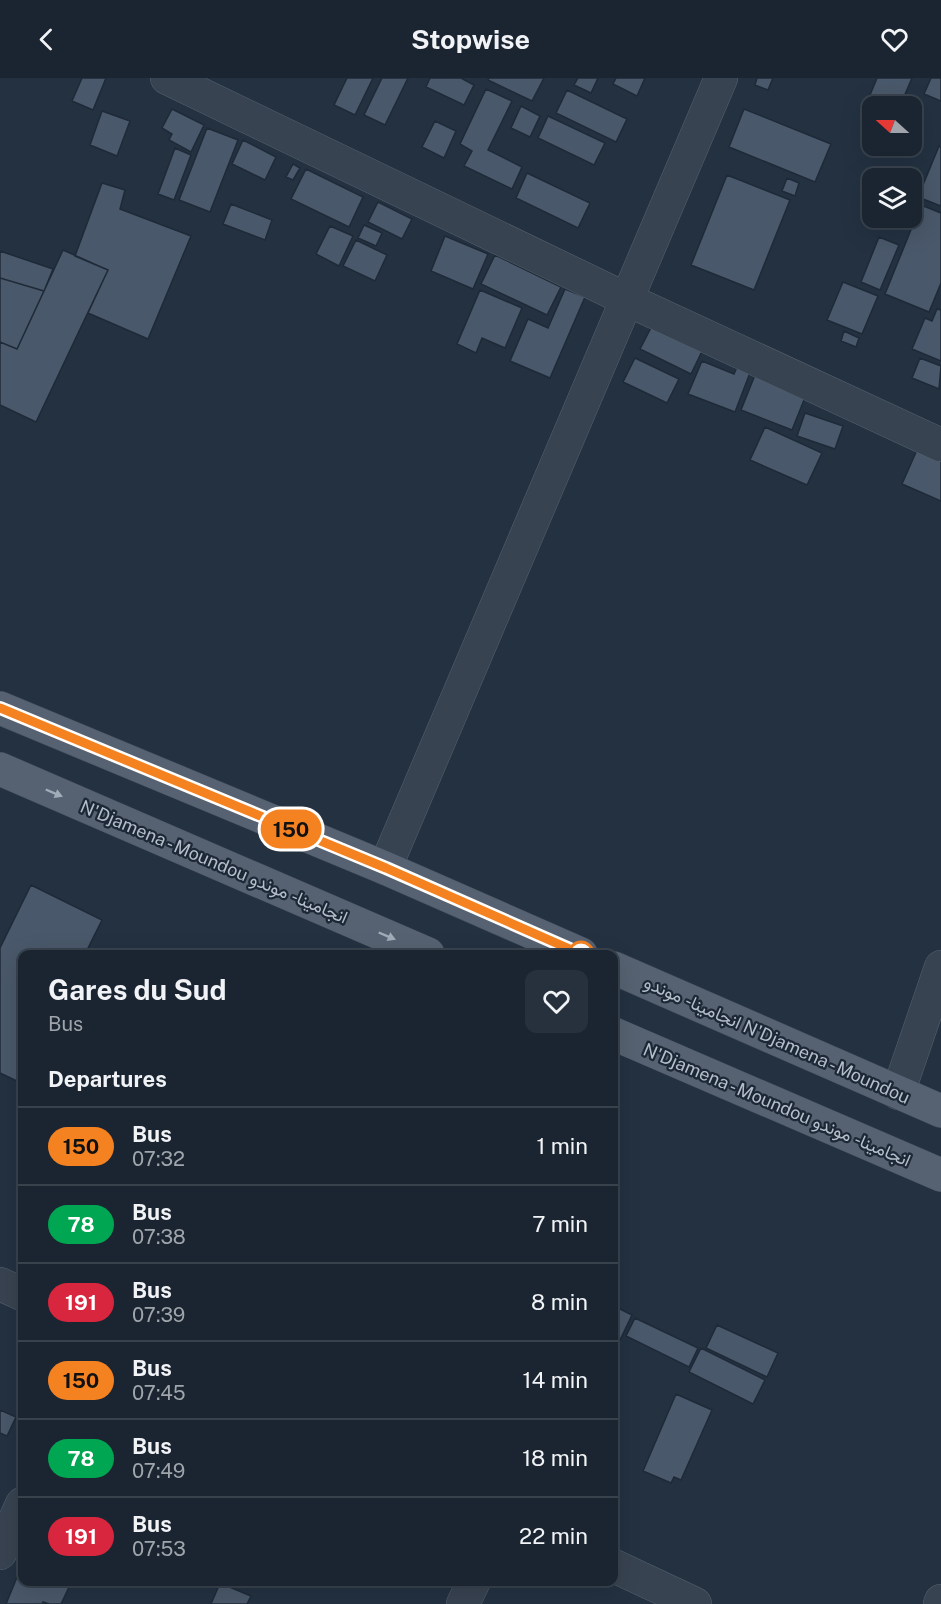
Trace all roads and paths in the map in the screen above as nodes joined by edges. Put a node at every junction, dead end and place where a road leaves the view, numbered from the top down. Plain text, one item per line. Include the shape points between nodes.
1 (166, 78) edge
2 (722, 78) edge
3 (628, 300) junction
4 (941, 445) edge
5 (0, 708) edge
6 (0, 770) edge
7 (386, 868) junction
8 (419, 950) edge
9 (572, 950) edge
10 (941, 967) edge
11 (618, 970) edge
12 (618, 1036) edge
13 (898, 1093) junction
14 (941, 1111) edge
15 (941, 1176) edge
16 (0, 1284) edge
17 (18, 1292) edge
18 (18, 1513) edge
19 (0, 1553) edge
20 (618, 1568) edge
21 (472, 1586) edge
22 (464, 1604) edge
23 (695, 1604) edge

1 - 3 street
2 - 3 street
3 - 4 street
3 - 7 street
5 - 7 main road
6 -> 8 main road, N'Djamena - Moundou انجامينا - موندو
7 - 9 main road
10 - 13 street
11 - 13 main road, انجامينا - موندو N'Djamena - Moundou
12 - 15 main road, N'Djamena - Moundou انجامينا - موندو
13 - 14 main road, انجامينا - موندو N'Djamena - Moundou
16 - 17 street
18 - 19 street
20 - 23 street
21 - 22 street

